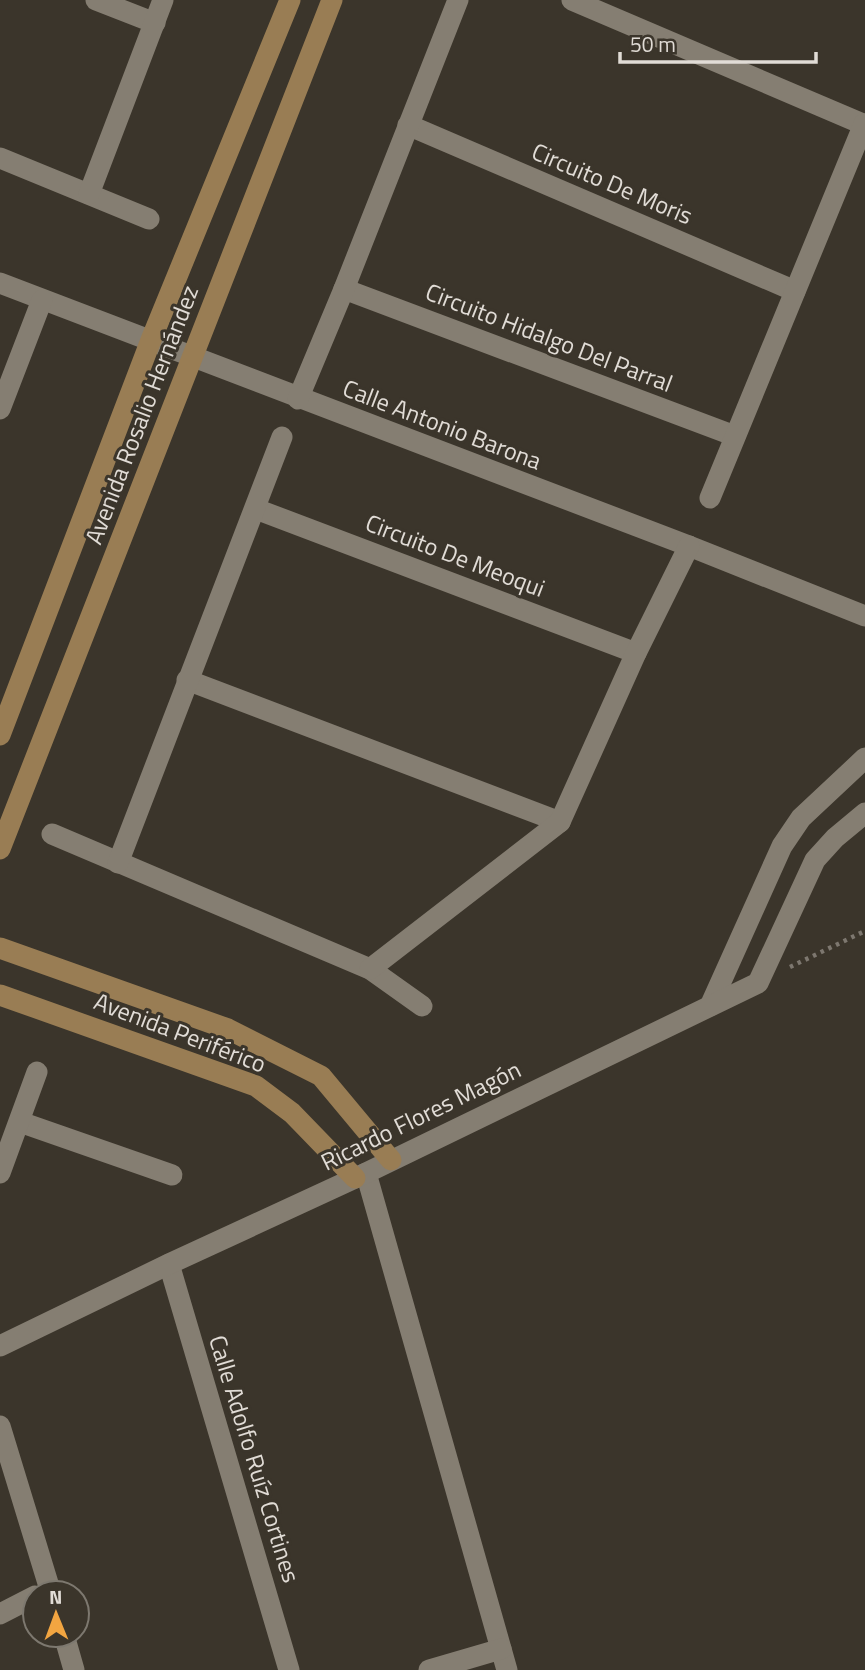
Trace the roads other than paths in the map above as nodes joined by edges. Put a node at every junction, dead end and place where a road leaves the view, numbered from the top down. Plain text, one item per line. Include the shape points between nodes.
1 (96, 0) edge
2 (163, 0) edge
3 (290, 0) edge
4 (332, 0) edge
5 (458, 0) edge
6 (572, 0) edge
7 (155, 23) junction
8 (408, 125) junction
9 (864, 125) edge
10 (0, 158) edge
11 (89, 194) junction
12 (149, 219) dead end
13 (0, 283) edge
14 (344, 289) junction
15 (795, 291) junction
16 (42, 300) junction
17 (151, 340) junction
18 (193, 355) junction
19 (298, 399) junction
20 (0, 409) edge
21 (735, 436) junction
22 (282, 437) dead end
23 (710, 498) dead end
24 (256, 509) junction
25 (689, 546) junction
26 (865, 616) edge
27 (636, 653) junction
28 (187, 680) junction
29 (0, 735) edge
30 (865, 758) edge
31 (865, 813) edge
32 (560, 822) junction
33 (52, 834) dead end
34 (0, 849) edge
35 (118, 863) junction
36 (0, 948) edge
37 (370, 969) junction
38 (0, 995) edge
39 (422, 1006) dead end
40 (710, 1006) junction
41 (37, 1072) dead end
42 (20, 1122) junction
43 (391, 1160) junction
44 (0, 1173) edge
45 (172, 1175) dead end
46 (360, 1175) junction
47 (169, 1264) junction
48 (0, 1346) edge
49 (0, 1426) edge
50 (41, 1579) edge
51 (21, 1604) edge
52 (0, 1614) edge
53 (68, 1649) edge
54 (504, 1660) edge
55 (74, 1670) edge
56 (289, 1670) edge
57 (429, 1670) edge

1 - 7 street
2 - 7 street
3 - 17 street, Avenida Rosalio Hernández
4 - 18 street, Avenida Rosalio Hernández
5 - 8 street
6 - 9 street
7 - 11 street
8 - 14 street
8 - 15 street, Circuito De Moris
9 - 15 street
10 - 11 street
11 - 12 street
13 - 16 street, Calle Antonio Barona
14 - 19 street
14 - 21 street, Circuito Hidalgo Del Parral
15 - 21 street
16 - 17 street, Calle Antonio Barona
16 - 20 street
17 - 18 street, Calle Antonio Barona
17 - 29 street, Avenida Rosalio Hernández
18 - 19 street, Calle Antonio Barona
18 - 34 street, Avenida Rosalio Hernández
19 - 25 street, Calle Antonio Barona
21 - 23 street
22 - 24 street
24 - 27 street, Circuito De Meoqui
24 - 28 street
25 - 26 street, Calle Antonio Barona
25 - 27 street
27 - 32 street
28 - 32 street
28 - 35 street
30 - 40 street via 801,818 782,846
31 - 40 street, Ricardo Flores Magón via 815,860 758,983
32 - 37 street
33 - 35 street
35 - 37 street
36 - 43 street, Avenida Periférico via 228,1029 321,1076
37 - 39 street
38 - 46 street, Avenida Periférico via 256,1086 292,1112
40 - 43 street, Ricardo Flores Magón
41 - 42 street
42 - 44 street
42 - 45 street
43 - 46 street, Ricardo Flores Magón
46 - 47 street, Ricardo Flores Magón
46 - 54 street
47 - 48 street, Ricardo Flores Magón
47 - 56 street, Calle Adolfo Ruíz Cortines
49 - 50 street
51 - 52 street
53 - 55 street
54 - 57 street

